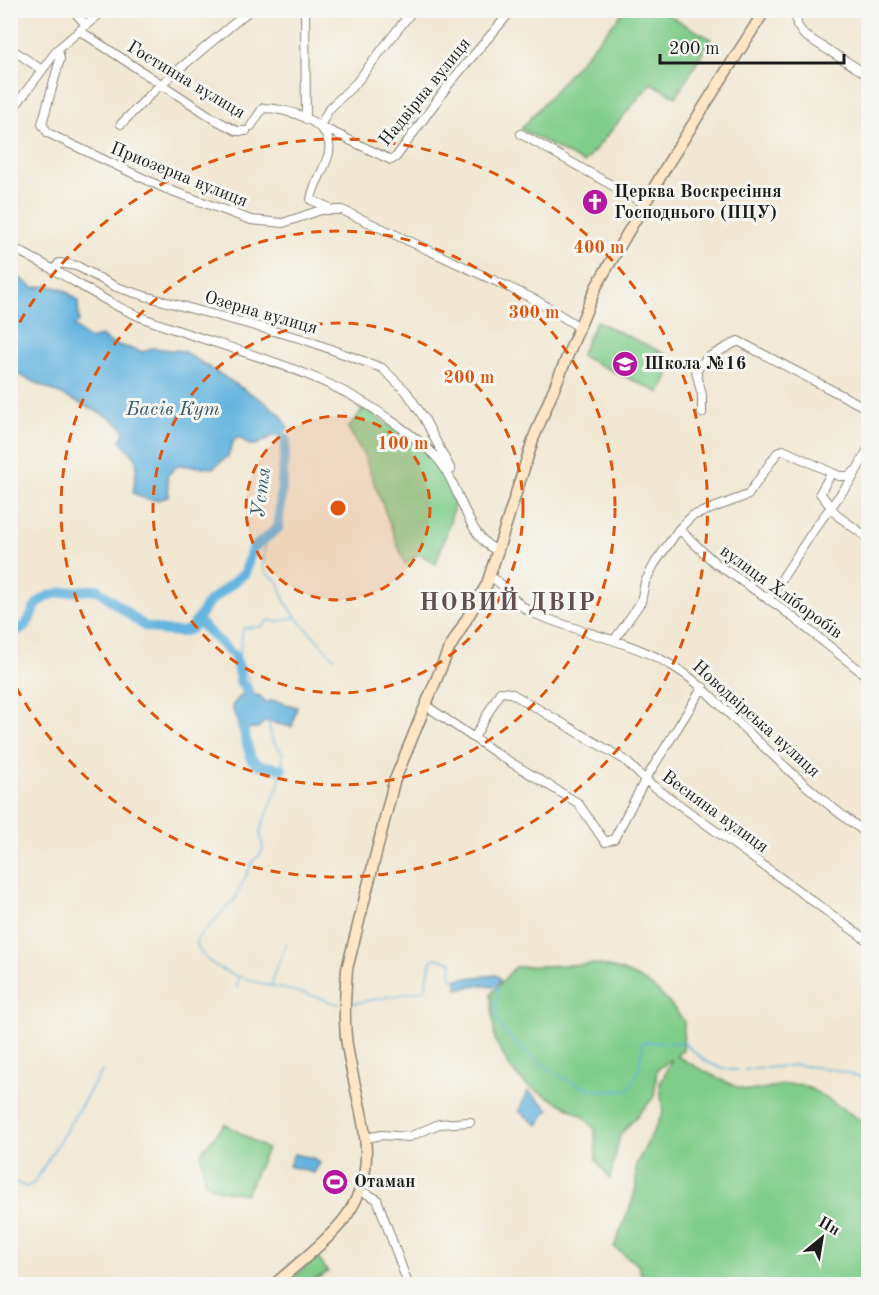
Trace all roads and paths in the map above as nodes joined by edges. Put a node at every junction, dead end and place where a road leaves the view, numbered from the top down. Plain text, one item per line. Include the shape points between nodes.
1 (73, 10) edge
2 (104, 10) edge
3 (250, 10) edge
4 (305, 10) edge
5 (413, 10) edge
6 (512, 10) edge
7 (765, 10) edge
8 (796, 10) edge
9 (83, 28) junction
10 (10, 48) edge
11 (58, 49) junction
12 (42, 70) junction
13 (868, 75) edge
14 (160, 85) junction
15 (10, 113) edge
16 (306, 118) junction
17 (121, 123) dead end
18 (320, 126) junction
19 (521, 134) dead end
20 (645, 204) junction
21 (342, 210) junction
22 (10, 246) edge
23 (54, 270) junction
24 (579, 327) junction
25 (868, 410) edge
26 (702, 413) dead end
27 (868, 449) edge
28 (855, 471) junction
29 (831, 474) junction
30 (454, 483) junction
31 (832, 508) junction
32 (679, 529) junction
33 (868, 538) edge
34 (499, 551) junction
35 (490, 577) junction
36 (768, 600) junction
37 (615, 639) junction
38 (868, 677) edge
39 (703, 687) junction
40 (425, 705) junction
41 (474, 738) junction
42 (645, 780) junction
43 (868, 834) edge
44 (868, 941) edge
45 (470, 1122) dead end
46 (366, 1138) junction
47 (358, 1190) junction
48 (275, 1284) edge
49 (408, 1284) edge

1 - 9 street, Гостинна вулиця
2 - 9 street
3 - 14 street
4 - 16 street
5 - 18 street via 356,83 329,109
6 - 18 street, Надвірна вулиця via 449,84 396,158 391,160
7 - 20 main road
8 - 13 street via 800,31
9 - 11 street
9 - 14 street, Гостинна вулиця
10 - 12 street
11 - 12 street
11 - 21 street, Приозерна вулиця via 60,59 43,114 42,124 48,133 164,188 251,220 283,223 321,210
12 - 15 street
14 - 16 street, Гостинна вулиця via 233,129 249,128 263,108
14 - 17 street
16 - 18 street, Гостинна вулиця
18 - 21 street via 329,154 312,202
19 - 20 street
20 - 24 main road via 601,276
21 - 24 street via 536,300
22 - 23 street
23 - 30 street via 148,321 285,364 330,383 409,434 440,462
23 - 30 street, Озерна вулиця via 59,263 76,266 116,287 303,339 382,369 406,391 424,418
24 - 34 main road via 534,437
25 - 26 street via 738,340 707,358 696,372
27 - 28 street
28 - 29 street via 848,476
28 - 31 street
29 - 31 street via 820,494
29 - 32 street via 783,450 748,495 692,516
30 - 34 street via 475,528 490,548
31 - 33 street
31 - 36 street
32 - 36 street, вулиця Хліборобів via 715,563
32 - 37 street via 645,582 641,602
34 - 35 main road
35 - 37 street, Новодвірська вулиця via 499,580 518,605 532,613
35 - 40 main road via 448,651
36 - 38 street, вулиця Хліборобів
37 - 39 street, Новодвірська вулиця via 677,668
39 - 42 street
39 - 43 street, Новодвірська вулиця via 831,808
40 - 41 street, Весняна вулиця
40 - 46 main road via 394,782 347,969 348,1050
41 - 42 street via 500,692 511,693 625,760
41 - 42 street, Весняна вулиця via 578,803 605,842 614,839
42 - 44 street, Весняна вулиця
45 - 46 street via 440,1124 409,1137
46 - 47 main road via 367,1169
47 - 48 main road via 342,1222
47 - 49 street via 377,1199

